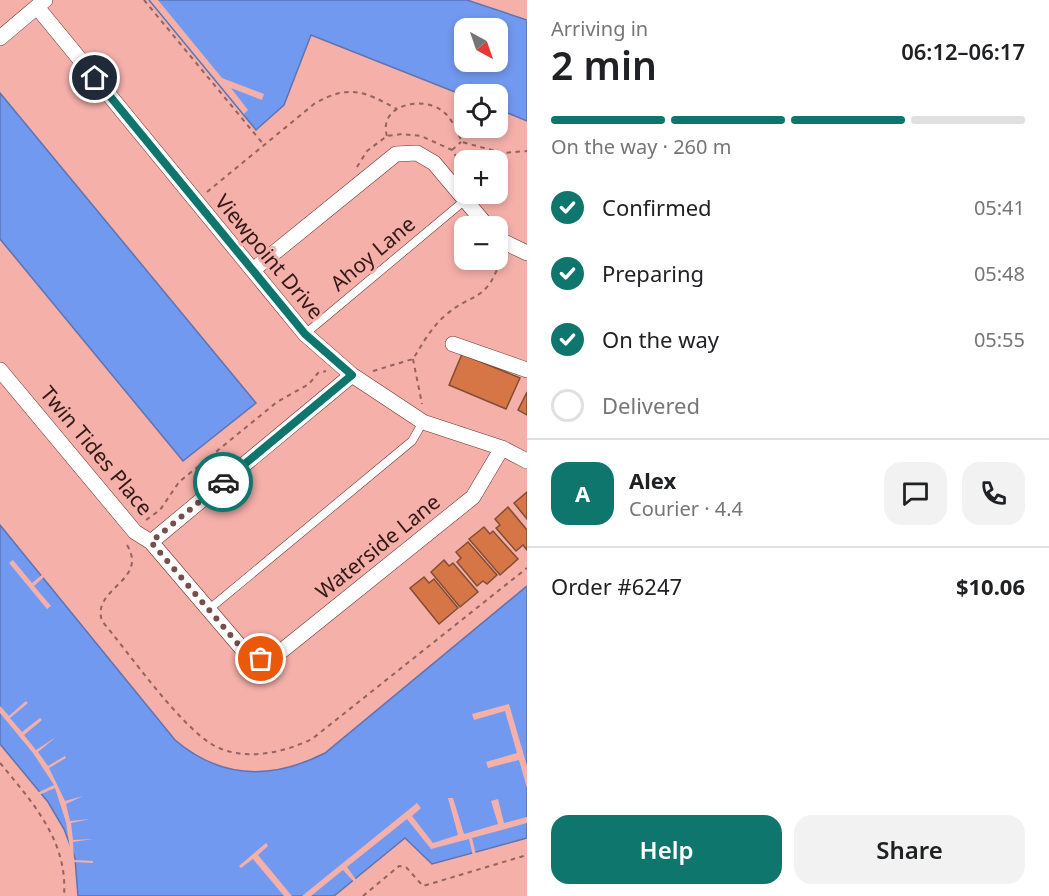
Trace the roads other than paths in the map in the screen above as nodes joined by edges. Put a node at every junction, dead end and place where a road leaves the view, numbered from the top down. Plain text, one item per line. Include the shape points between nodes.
1 (41, 3) edge
2 (0, 38) edge
3 (454, 188) edge
4 (460, 204) edge
5 (467, 204) edge
6 (478, 216) edge
7 (508, 244) edge
8 (527, 253) edge
9 (253, 270) junction
10 (305, 334) junction
11 (453, 344) dead end
12 (526, 366) edge
13 (0, 370) edge
14 (352, 375) junction
15 (423, 422) junction
16 (502, 448) junction
17 (527, 461) edge
18 (151, 542) junction
19 (207, 611) junction
20 (261, 659) joint

1 - 2 street, Viewpoint Drive
1 - 9 street, Viewpoint Drive
3 - 9 street via 434,163 417,153 396,154
4 - 10 lane, Ahoy Lane
5 - 6 street
7 - 8 street
9 - 10 street, Viewpoint Drive
10 - 14 street, Viewpoint Drive
11 - 12 street
13 - 18 street, Twin Tides Place via 135,532
14 - 15 street, Viewpoint Drive
14 - 18 street
15 - 16 street, Viewpoint Drive
15 - 19 lane via 412,441
16 - 17 street, Viewpoint Drive
16 - 20 street, Waterside Lane via 473,497 279,653
18 - 19 street, Twin Tides Place
19 - 20 street, Twin Tides Place via 244,651

